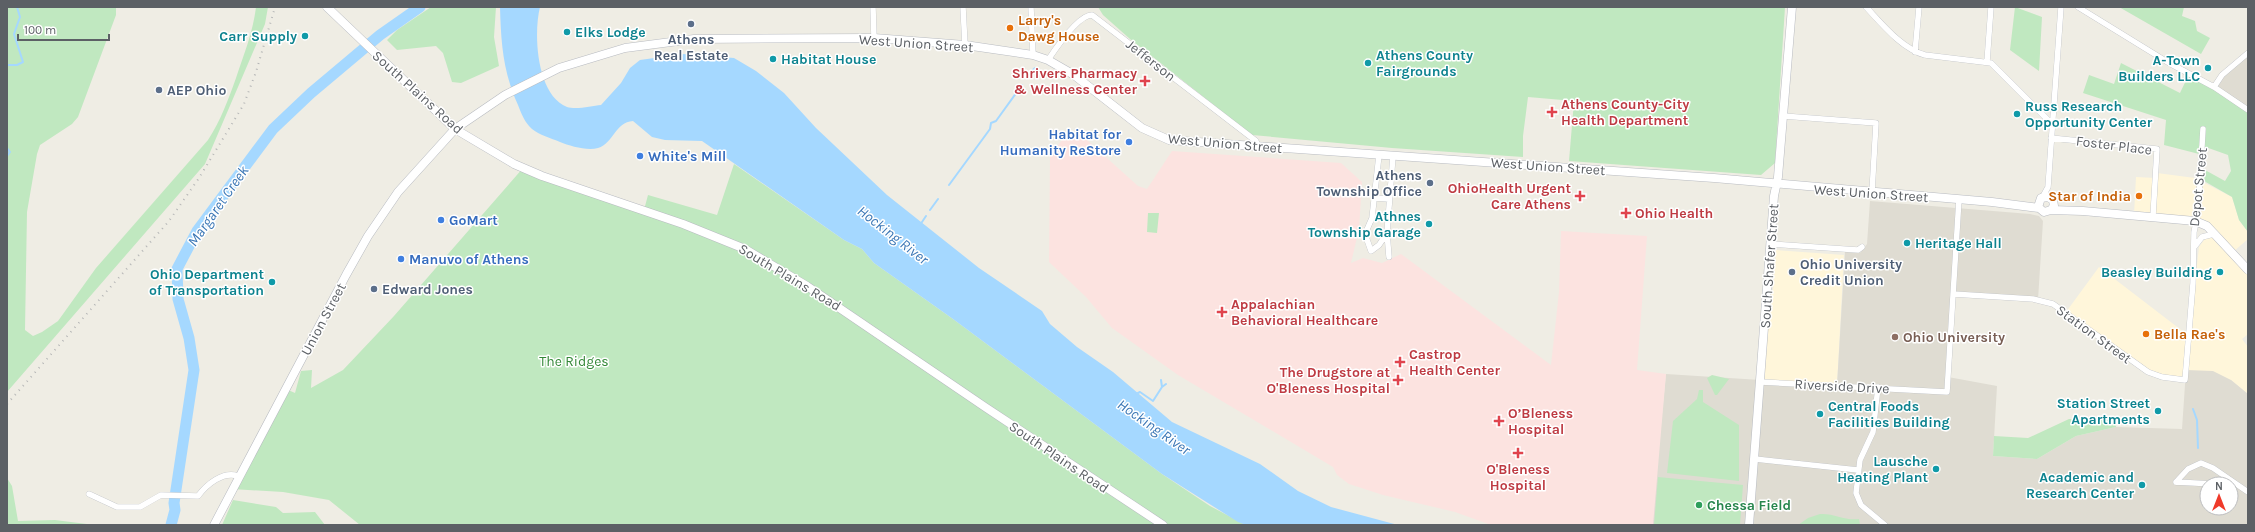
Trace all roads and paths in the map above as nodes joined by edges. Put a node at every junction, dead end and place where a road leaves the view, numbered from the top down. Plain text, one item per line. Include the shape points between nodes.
1 (327, 7) edge
2 (874, 7) edge
3 (963, 7) edge
4 (1031, 7) edge
5 (1792, 7) edge
6 (1866, 7) edge
7 (1919, 7) edge
8 (1991, 7) edge
9 (2061, 7) edge
10 (2078, 7) edge
11 (874, 38) junction
12 (965, 45) junction
13 (1915, 52) junction
14 (2248, 53) edge
15 (1033, 55) junction
16 (1048, 60) junction
17 (1987, 62) junction
18 (2214, 87) junction
19 (2248, 110) edge
20 (1783, 116) junction
21 (2052, 124) junction
22 (455, 129) junction
23 (2203, 129) dead end
24 (2051, 138) junction
25 (1258, 147) junction
26 (1379, 155) junction
27 (1393, 156) junction
28 (1776, 184) junction
29 (2048, 187) junction
30 (1872, 192) junction
31 (1375, 198) junction
32 (1389, 199) junction
33 (1959, 199) junction
34 (2040, 202) junction
35 (2053, 204) junction
36 (2153, 216) junction
37 (2195, 221) junction
38 (1387, 233) junction
39 (2214, 234) junction
40 (1771, 244) junction
41 (2195, 246) junction
42 (1862, 247) dead end
43 (1389, 257) dead end
44 (2248, 270) edge
45 (1952, 294) junction
46 (2185, 380) joint
47 (1761, 382) junction
48 (1878, 387) junction
49 (1755, 460) junction
50 (1858, 470) junction
51 (238, 476) junction
52 (2225, 476) edge
53 (2199, 483) edge
54 (2239, 486) edge
55 (2248, 492) edge
56 (89, 494) dead end
57 (214, 525) edge
58 (1163, 525) edge
59 (1750, 525) edge
60 (1885, 525) edge

1 - 22 main road, South Plains Road
2 - 11 street
3 - 12 street
4 - 15 street
5 - 20 main road, South Shafer Street
6 - 13 street via 1889,31
7 - 13 street
8 - 17 street
9 - 21 street
10 - 18 street via 2169,63
11 - 12 main road, West Union Street
11 - 22 main road, West Union Street via 676,40 625,48 559,68 523,85
12 - 15 main road, West Union Street
13 - 17 street
14 - 18 street via 2222,75
15 - 16 main road, West Union Street
16 - 25 main road, West Union Street via 1074,75 1134,122 1159,137 1175,141
16 - 25 street, Jefferson via 1084,17 1092,15 1256,141
17 - 21 street via 1999,69
18 - 19 street
20 - 28 main road, South Shafer Street
20 - 30 street via 1875,122 1877,124
21 - 24 street
22 - 51 main road, Union Street via 398,192 368,236
22 - 58 main road, South Plains Road via 514,164 542,176 683,224 745,249 807,286
23 - 37 street, Depot Street via 2198,213
24 - 29 street
24 - 36 street, Foster Place via 2157,148
25 - 26 main road, West Union Street
26 - 27 main road, West Union Street
26 - 31 street
27 - 28 main road, West Union Street via 1563,166
27 - 32 street
28 - 30 main road, West Union Street
28 - 40 main road, South Shafer Street
29 - 34 street
29 - 35 street
30 - 33 main road, West Union Street
31 - 32 street
31 - 38 street via 1372,218 1365,234 1371,251
32 - 38 street
33 - 34 main road, West Union Street
33 - 45 street
34 - 35 main road, West Union Street via 2048,197
34 - 35 main road, West Union Street via 2044,212
35 - 36 main road, West Union Street via 2082,211
36 - 37 main road, West Union Street
37 - 39 main road, West Union Street via 2203,224
37 - 41 street, Depot Street
38 - 43 street
39 - 41 street, Depot Street via 2202,237
39 - 44 main road, West Union Street
40 - 42 street via 1858,250
40 - 47 main road, South Shafer Street
41 - 46 street, Depot Street
45 - 46 street, Station Street via 2033,299 2053,304 2142,368 2156,375
45 - 48 street, Riverside Drive via 1947,392
47 - 48 street, Riverside Drive
47 - 49 main road, South Shafer Street
48 - 50 street via 1873,432 1862,453
49 - 50 street
49 - 59 main road, South Shafer Street
50 - 60 street via 1858,500
51 - 56 street via 223,476 198,496 161,495 140,508 117,507
51 - 57 main road, Union Street
52 - 53 street via 2201,463 2188,469 2176,482
54 - 55 street

